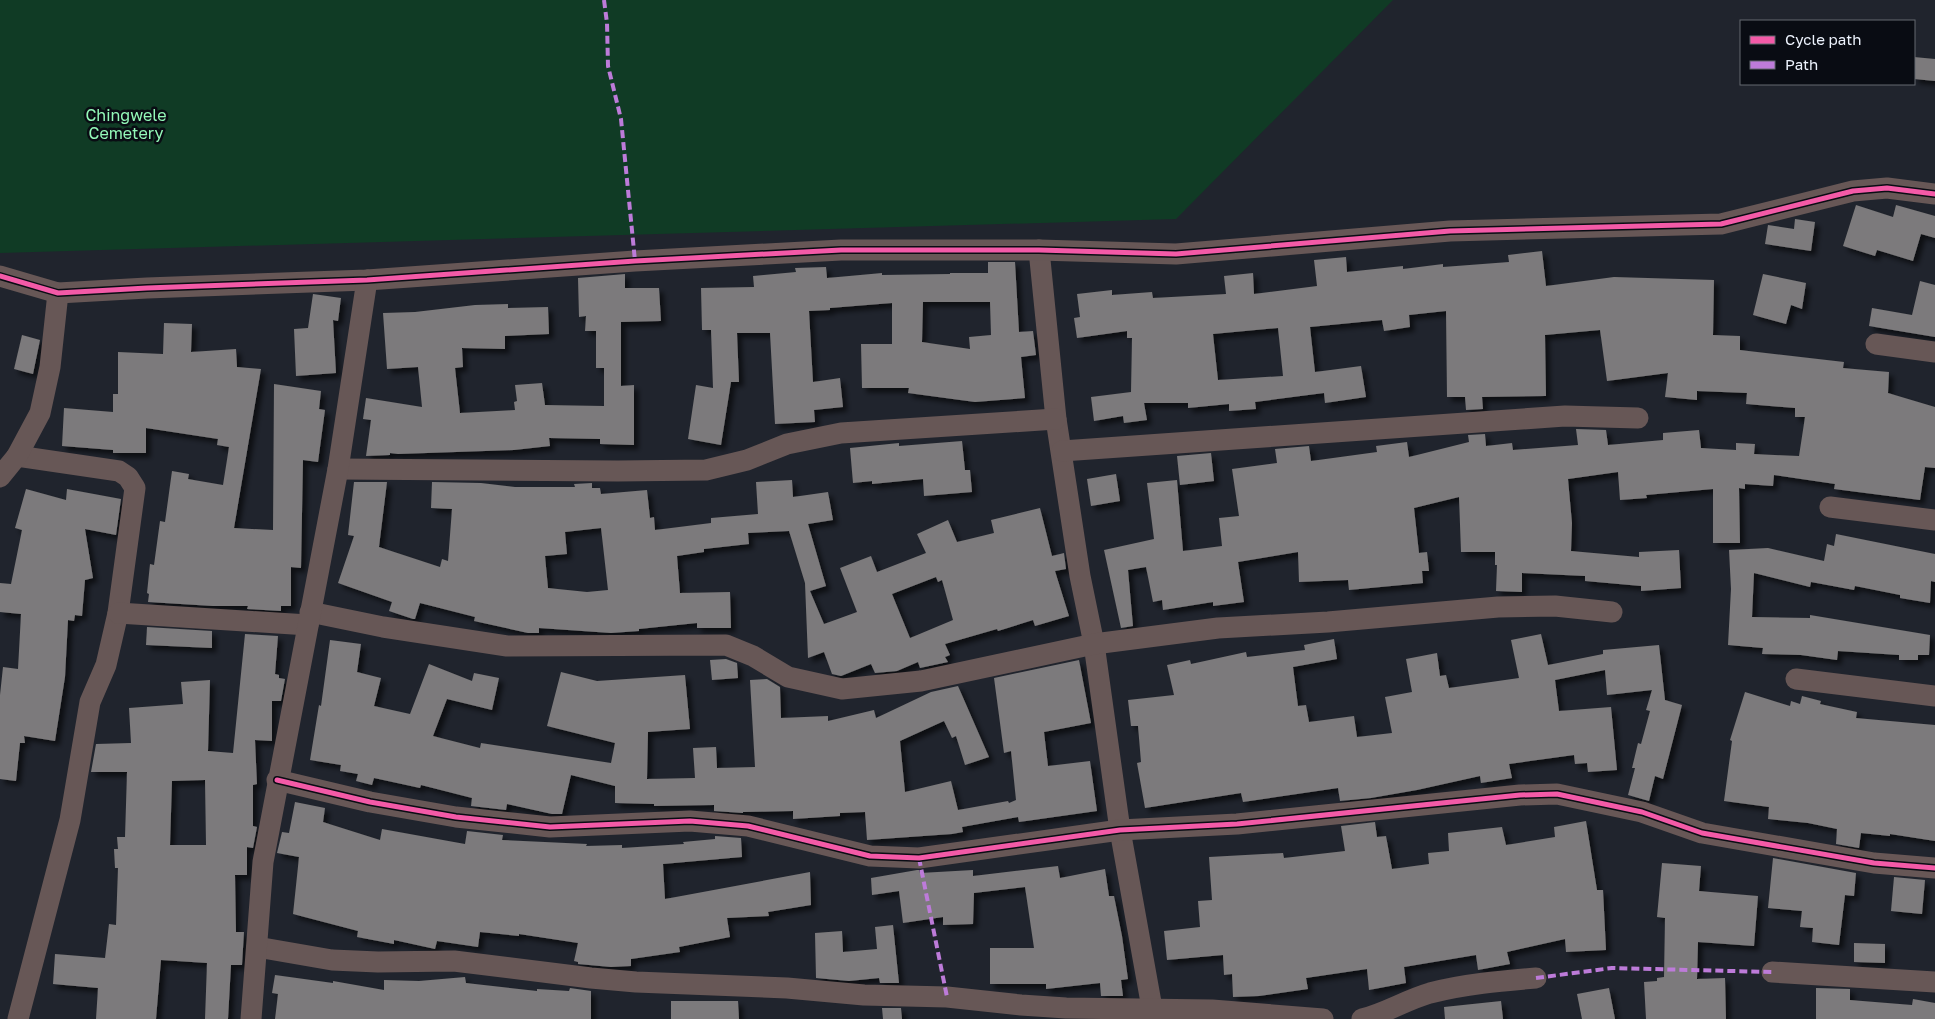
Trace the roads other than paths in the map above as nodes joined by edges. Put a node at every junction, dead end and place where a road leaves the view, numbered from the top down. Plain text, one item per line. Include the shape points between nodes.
1 (1935, 194) edge
2 (1039, 250) junction
3 (0, 276) edge
4 (367, 280) junction
5 (58, 293) junction
6 (1876, 344) dead end
7 (1935, 352) edge
8 (1638, 418) dead end
9 (1056, 419) junction
10 (1062, 451) junction
11 (18, 456) junction
12 (338, 469) junction
13 (0, 476) edge
14 (1830, 508) dead end
15 (1935, 520) edge
16 (1612, 612) dead end
17 (118, 613) junction
18 (309, 618) junction
19 (1094, 644) junction
20 (1796, 679) dead end
21 (1935, 696) edge
22 (277, 780) junction
23 (1120, 830) junction
24 (1935, 868) edge
25 (257, 947) junction
26 (1772, 972) dead end
27 (1536, 978) dead end
28 (1935, 982) edge
29 (1152, 1008) junction
30 (18, 1019) edge
31 (251, 1019) edge
32 (1323, 1019) edge
33 (1362, 1019) edge

1 - 2 street via 1887,188 1852,191 1721,224 1450,231 1176,254
2 - 4 street via 840,250
2 - 9 street
3 - 5 street
4 - 5 street
4 - 12 street
5 - 11 street via 50,367 40,413
6 - 7 street
8 - 10 street via 1565,416
9 - 10 street
9 - 12 street via 841,433 788,444 747,460 706,470
10 - 19 street via 1080,576
11 - 13 street
11 - 17 street via 119,471 128,477 135,488
12 - 18 street
14 - 15 street
16 - 19 street via 1555,606 1498,607 1218,628
17 - 18 street
17 - 30 street via 106,664 90,702 70,820
18 - 19 street via 508,646 726,646 753,656 788,677 842,688 921,681
18 - 22 street
19 - 23 street
20 - 21 street
22 - 23 street via 370,802 456,817 540,826 690,821 748,826 870,856 920,858
22 - 25 street via 263,862
23 - 24 street via 1236,824 1556,794 1642,812 1702,833 1874,863
23 - 29 street
25 - 29 street via 332,960 454,961 636,982 787,988 864,996 947,996 1048,1007
25 - 31 street
26 - 28 street
27 - 33 street via 1472,984 1428,994
29 - 32 street

